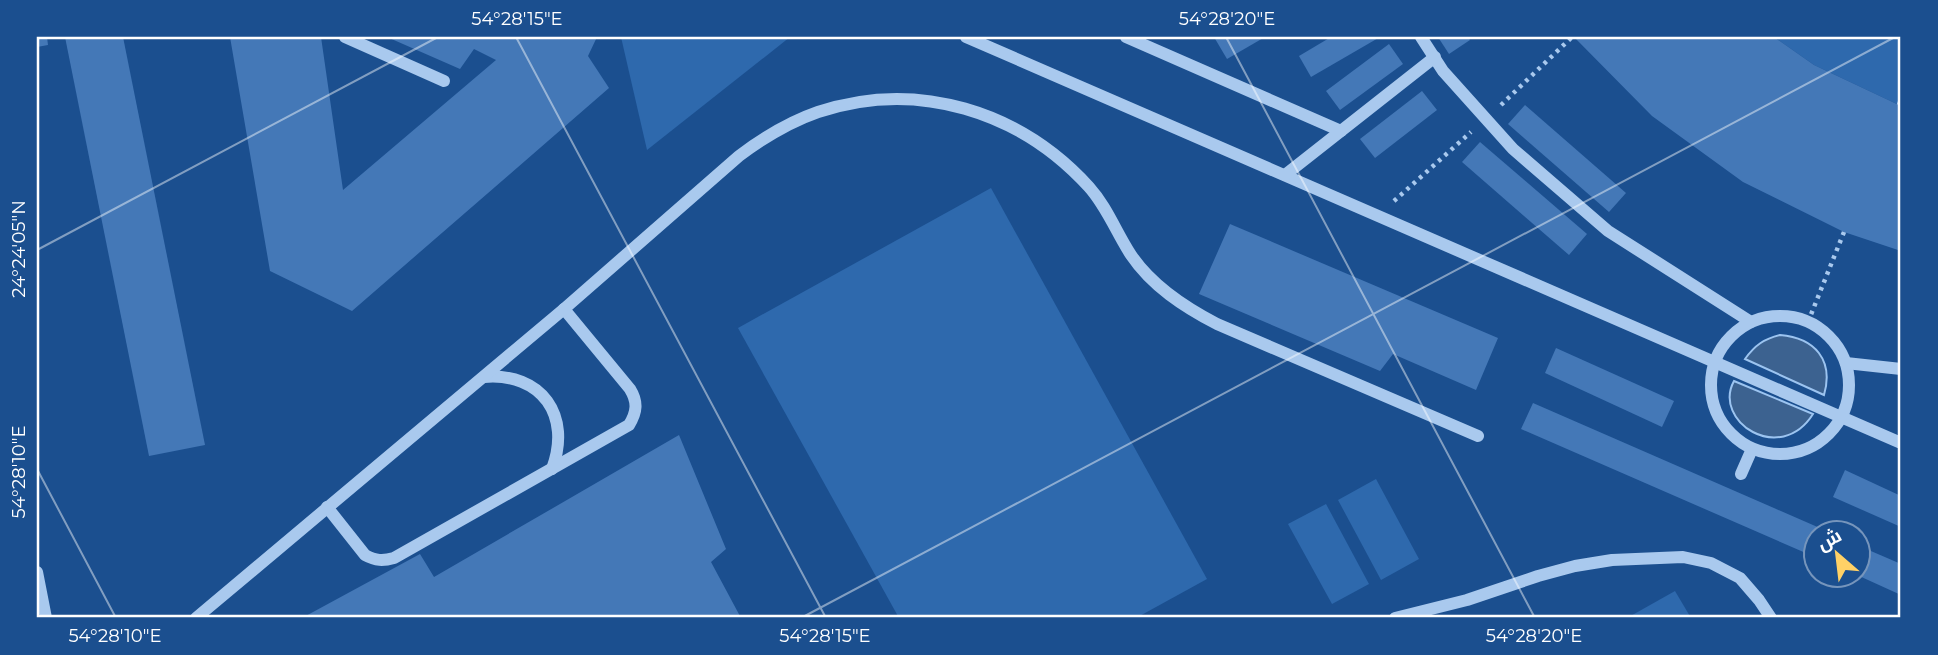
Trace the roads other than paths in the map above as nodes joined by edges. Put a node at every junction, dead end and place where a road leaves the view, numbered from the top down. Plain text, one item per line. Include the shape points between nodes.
1 (345, 37) edge
2 (966, 37) edge
3 (1126, 37) edge
4 (1421, 37) edge
5 (1435, 57) junction
6 (444, 81) dead end
7 (1342, 131) junction
8 (1284, 176) junction
9 (564, 309) junction
10 (1751, 322) junction
11 (1715, 362) junction
12 (1846, 363) junction
13 (1901, 369) edge
14 (483, 377) junction
15 (1841, 416) junction
16 (1478, 436) dead end
17 (1901, 443) edge
18 (1752, 449) junction
19 (552, 470) junction
20 (1741, 474) dead end
21 (327, 506) junction
22 (37, 572) edge
23 (46, 618) edge
24 (196, 618) edge
25 (1395, 618) edge
26 (1771, 618) edge

1 - 6 street
2 - 8 street
3 - 7 street
4 - 5 street
5 - 7 street
5 - 10 street via 1513,149 1608,231
7 - 8 street
8 - 11 street
9 - 14 street
9 - 16 street via 739,156 781,128 847,104 907,99 937,102 995,119 1047,148 1091,190 1149,276 1192,311
9 - 19 street via 630,389 636,407 629,425
10 - 11 street via 1732,335
10 - 12 street via 1773,316 1797,317 1835,342
11 - 15 street
11 - 18 street via 1712,399 1719,420
12 - 13 street
12 - 15 street via 1850,386
14 - 19 street via 515,378 542,395 552,408 560,439
14 - 21 street
15 - 17 street
15 - 18 street via 1817,444 1795,453
18 - 20 street
19 - 21 street via 384,561 365,555
21 - 24 street
22 - 23 street
25 - 26 street via 1575,566 1683,556 1711,563 1740,578

